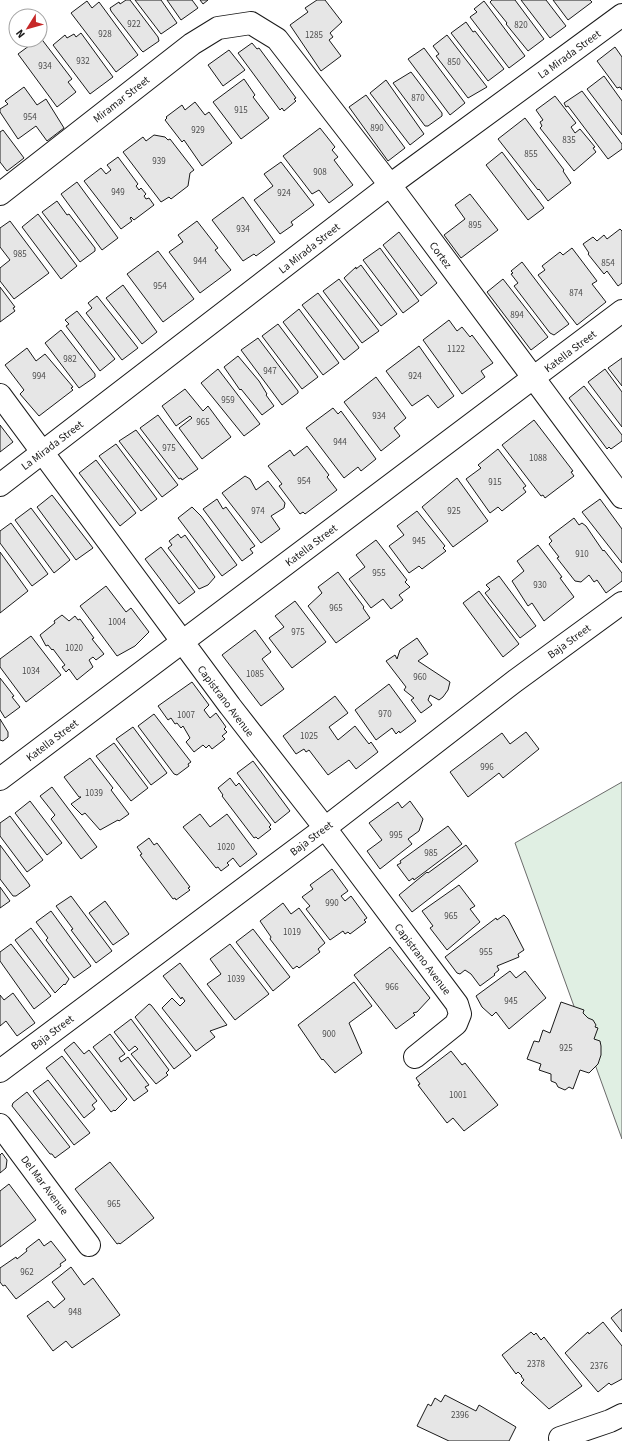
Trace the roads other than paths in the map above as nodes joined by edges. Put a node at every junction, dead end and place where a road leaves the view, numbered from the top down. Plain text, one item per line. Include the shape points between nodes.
1 (622, 15) edge
2 (251, 23) joint
3 (390, 185) junction
4 (0, 194) edge
5 (622, 311) edge
6 (533, 379) junction
7 (0, 395) edge
8 (43, 453) junction
9 (0, 485) edge
10 (622, 497) edge
11 (622, 603) edge
12 (182, 642) junction
13 (0, 780) edge
14 (325, 828) junction
15 (415, 1057) dead end
16 (0, 1071) edge
17 (0, 1125) edge
18 (89, 1246) dead end
19 (622, 1415) edge
20 (560, 1438) dead end

1 - 3 street, La Mirada Street
2 - 3 street, Cortez via 277,39
2 - 4 street, Miramar Street via 218,28 192,44
3 - 6 street, Cortez
3 - 8 street, La Mirada Street
5 - 6 street, Katella Street
6 - 10 street, Cortez
6 - 12 street, Katella Street
7 - 8 street, Capistrano Avenue
8 - 9 street, La Mirada Street
8 - 12 street, Capistrano Avenue
11 - 14 street, Baja Street via 515,681
12 - 13 street, Katella Street
12 - 14 street, Capistrano Avenue
14 - 15 street, Capistrano Avenue via 457,1004 460,1014 456,1024
14 - 16 street, Baja Street
17 - 18 street, Del Mar Avenue
19 - 20 street

